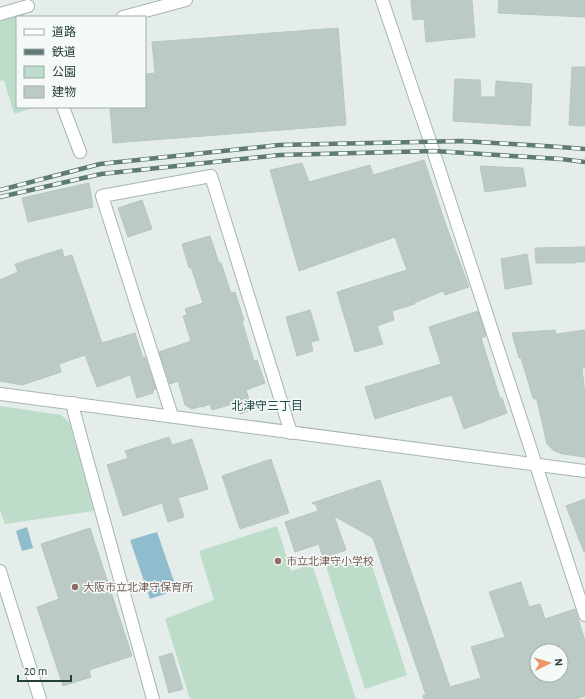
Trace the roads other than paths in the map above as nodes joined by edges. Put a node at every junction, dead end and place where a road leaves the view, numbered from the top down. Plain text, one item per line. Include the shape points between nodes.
1 (186, 0) edge
2 (382, 0) edge
3 (28, 8) edge
4 (0, 14) edge
5 (127, 16) edge
6 (63, 108) edge
7 (80, 152) dead end
8 (0, 394) edge
9 (73, 403) junction
10 (172, 416) junction
11 (291, 433) junction
12 (537, 466) junction
13 (585, 471) edge
14 (0, 571) edge
15 (585, 615) edge
16 (40, 699) edge
17 (153, 699) edge

1 - 5 street
2 - 12 street
3 - 4 street
6 - 7 street
8 - 9 street
9 - 10 street
9 - 17 street
10 - 11 street
10 - 11 street via 102,196 211,176
11 - 12 street
12 - 13 street
12 - 15 street
14 - 16 street

